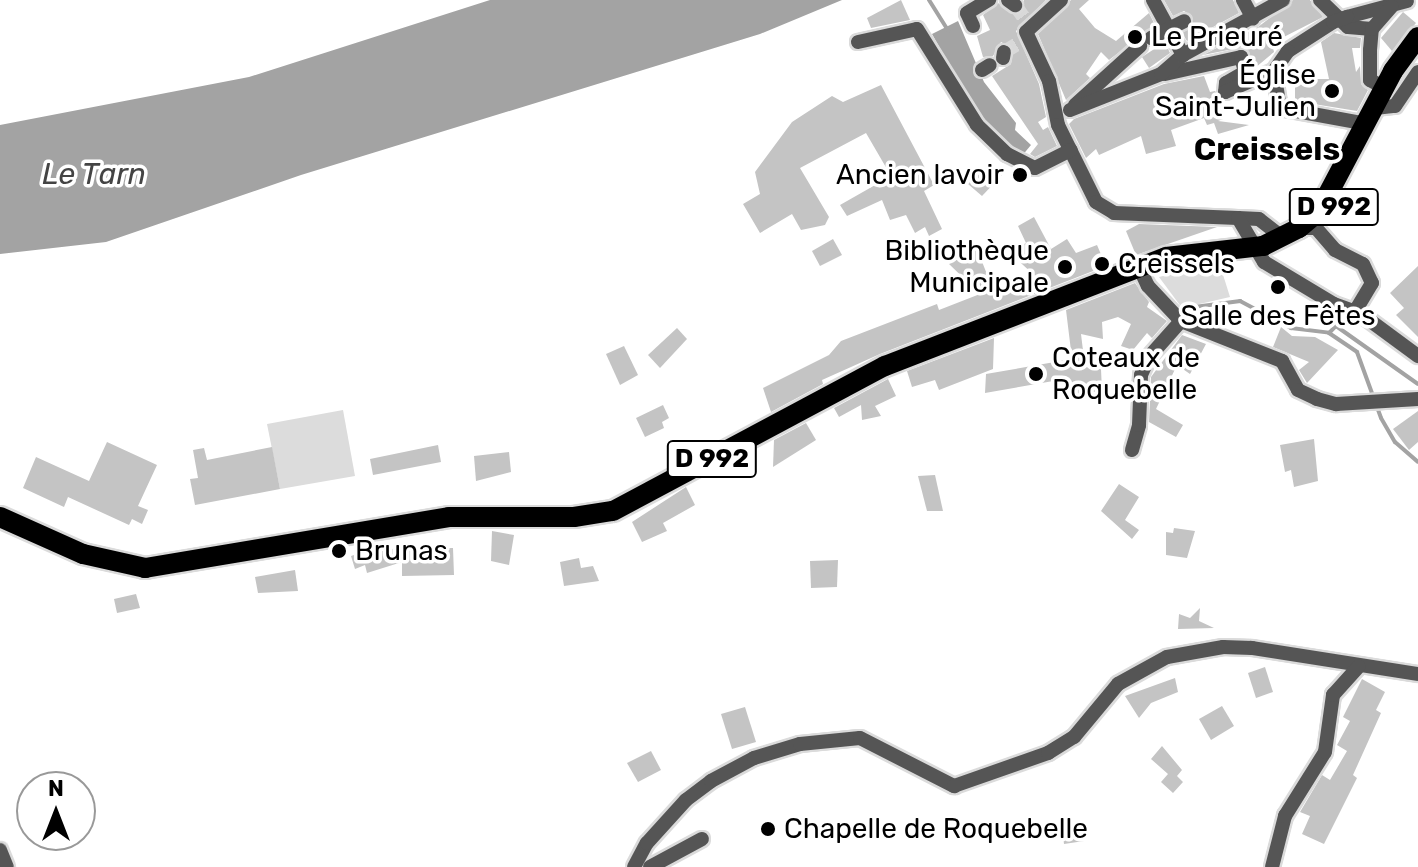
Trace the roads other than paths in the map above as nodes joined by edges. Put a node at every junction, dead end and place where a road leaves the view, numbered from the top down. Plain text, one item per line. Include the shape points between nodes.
1 (989, 0) edge
2 (1153, 0) edge
3 (1243, 0) edge
4 (1283, 0) edge
5 (1320, 0) edge
6 (1407, 1) edge
7 (1418, 1) edge
8 (1057, 2) edge
9 (1392, 6) junction
10 (1418, 8) edge
11 (1253, 19) junction
12 (1184, 21) dead end
13 (973, 26) dead end
14 (1372, 29) junction
15 (1169, 31) junction
16 (1418, 37) edge
17 (858, 42) dead end
18 (1183, 55) junction
19 (1418, 72) edge
20 (1161, 74) junction
21 (1268, 74) junction
22 (1385, 88) junction
23 (1371, 116) junction
24 (1071, 150) junction
25 (1238, 218) junction
26 (1299, 231) junction
27 (1258, 247) junction
28 (1139, 267) junction
29 (1355, 311) junction
30 (1181, 321) junction
31 (1418, 356) edge
32 (1418, 399) edge
33 (1132, 450) dead end
34 (0, 517) edge
35 (1358, 667) junction
36 (1418, 674) edge
37 (702, 839) dead end
38 (0, 850) edge
39 (7, 867) edge
40 (634, 867) edge
41 (650, 867) edge
42 (1272, 867) edge

1 - 13 street via 967,13
2 - 15 street
3 - 11 street
4 - 11 street
5 - 14 street via 1348,27
6 - 7 street
6 - 9 street
6 - 10 street
8 - 24 street via 1026,32 1049,81 1058,125
9 - 14 street
9 - 21 street via 1340,20 1288,51
11 - 18 street
12 - 15 street
14 - 22 street via 1370,80
15 - 18 street
15 - 20 street via 1145,42 1070,110
16 - 22 main road, D 992
17 - 24 street via 917,29 977,125 1007,154 1035,168
18 - 20 street
19 - 23 street via 1395,106
20 - 21 street via 1202,69 1234,55 1241,57 1245,72 1226,83 1225,92
21 - 23 street via 1280,108
22 - 23 main road, D 992
23 - 26 main road, D 992 via 1319,211
24 - 25 street via 1096,202 1114,213
25 - 26 street
25 - 27 street
26 - 27 main road, D 992
26 - 27 main road, D 992 via 1275,251
26 - 29 street via 1363,264 1372,283
27 - 28 main road, D 992 via 1186,252
27 - 29 street via 1264,262
28 - 30 street via 1148,286
28 - 34 main road, D 992 via 864,376 613,511 574,517 449,517 145,568 69,550
29 - 31 street
30 - 32 street via 1282,361 1298,390 1317,399
30 - 33 street via 1149,357 1141,375
35 - 36 street
35 - 40 street via 1223,647 1167,657 1132,674 1074,737 973,784 940,781 860,738 800,744 754,758 686,800 647,843
35 - 42 street via 1333,695 1325,752 1285,816
37 - 41 street
38 - 39 street

